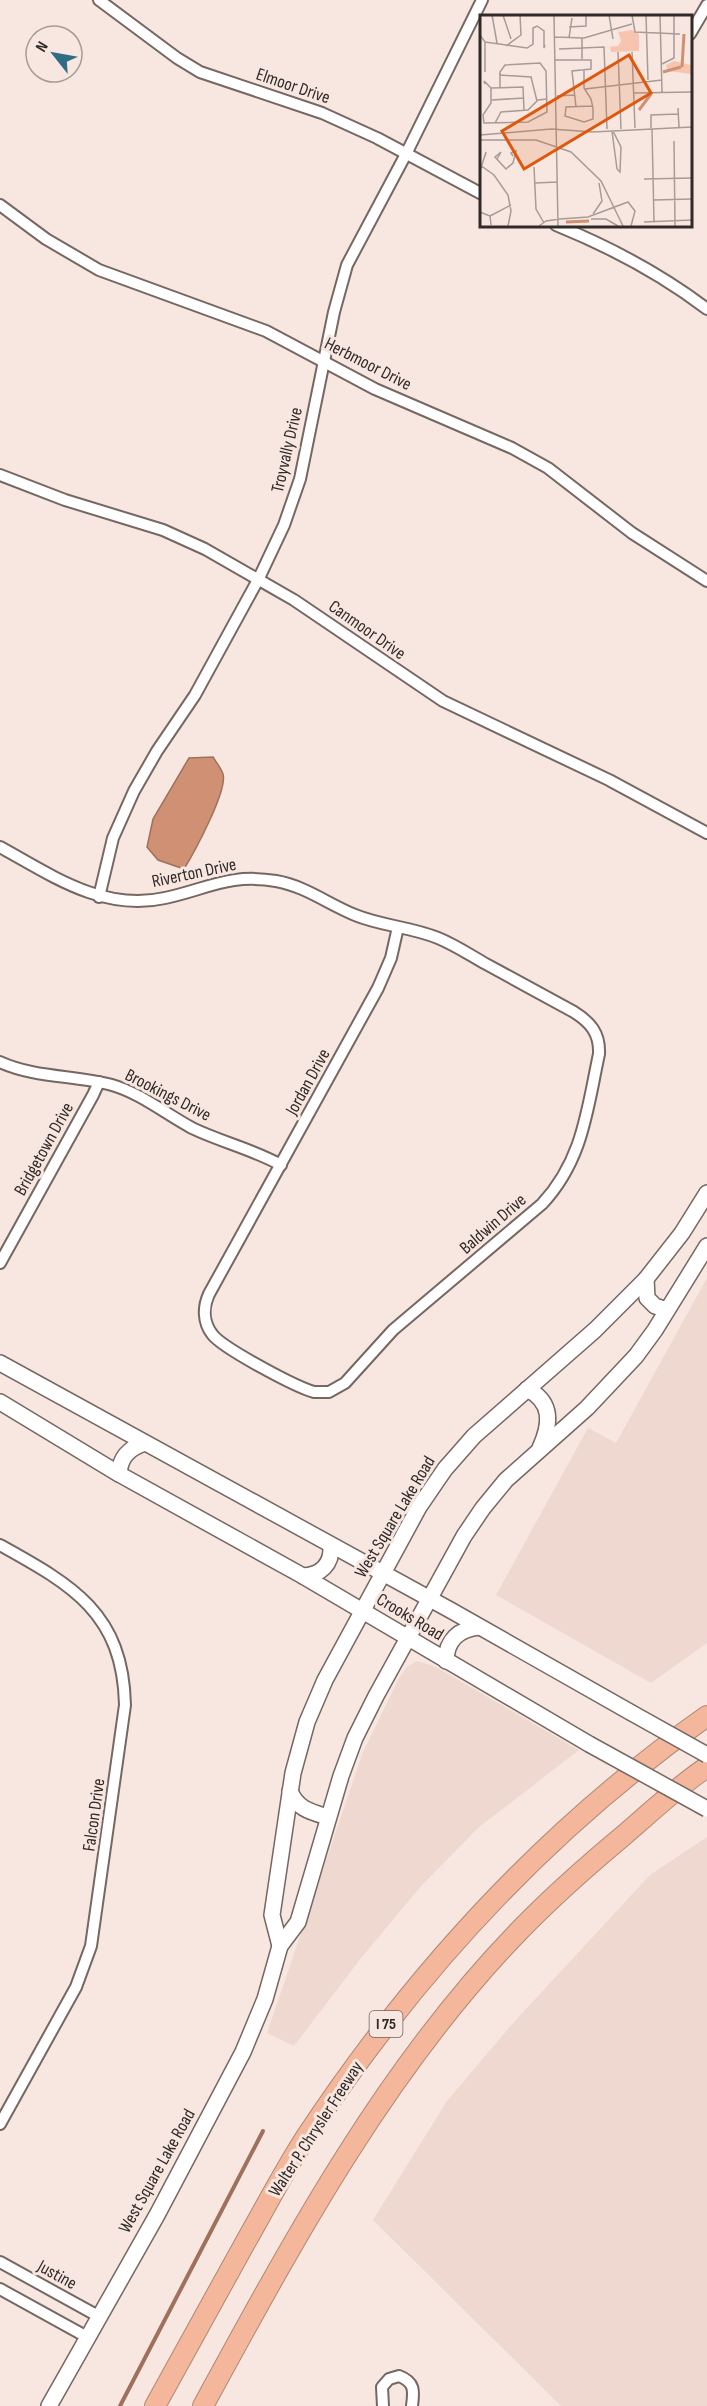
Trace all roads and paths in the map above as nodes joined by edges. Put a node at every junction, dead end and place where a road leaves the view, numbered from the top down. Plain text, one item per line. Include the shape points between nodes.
1 (99, 0) edge
2 (482, 0) edge
3 (707, 4) edge
4 (692, 30) edge
5 (406, 154) junction
6 (480, 193) edge
7 (0, 205) edge
8 (561, 226) edge
9 (581, 230) edge
10 (707, 309) edge
11 (324, 361) junction
12 (0, 475) edge
13 (259, 578) junction
14 (707, 581) edge
15 (707, 833) edge
16 (0, 847) edge
17 (99, 897) junction
18 (398, 927) junction
19 (0, 1062) edge
20 (99, 1082) junction
21 (281, 1165) junction
22 (707, 1193) edge
23 (707, 1246) edge
24 (0, 1263) edge
25 (646, 1279) junction
26 (667, 1310) junction
27 (0, 1363) edge
28 (527, 1389) junction
29 (329, 1392) joint
30 (0, 1402) edge
31 (145, 1443) junction
32 (540, 1448) junction
33 (119, 1474) junction
34 (0, 1545) edge
35 (331, 1546) junction
36 (383, 1574) junction
37 (303, 1576) junction
38 (429, 1599) junction
39 (362, 1611) junction
40 (479, 1627) junction
41 (408, 1638) junction
42 (446, 1661) junction
43 (707, 1716) edge
44 (707, 1755) edge
45 (707, 1767) edge
46 (290, 1791) junction
47 (707, 1809) edge
48 (328, 1817) junction
49 (280, 1946) junction
50 (0, 2124) edge
51 (0, 2262) edge
52 (0, 2289) edge
53 (98, 2316) junction
54 (87, 2337) junction
55 (49, 2406) edge
56 (155, 2406) edge
57 (203, 2406) edge
58 (382, 2406) edge
59 (412, 2406) edge

1 - 5 street, Elmoor Drive via 200,72 322,113
2 - 5 street, Troyvally Drive
3 - 4 street
5 - 6 street, Elmoor Drive
5 - 11 street, Troyvally Drive via 347,265
7 - 11 street, Herbmoor Drive via 83,262 245,323
8 - 9 street
9 - 10 street
11 - 13 street, Troyvally Drive via 300,479
11 - 14 street, Herbmoor Drive via 375,389 530,458 632,533
12 - 13 street, Canmoor Drive via 163,530
13 - 15 street, Canmoor Drive via 443,701 609,780
13 - 17 street, Troyvally Drive via 195,695 134,792 113,838
16 - 17 street, Riverton Drive
17 - 18 street, Riverton Drive via 153,900 226,880 261,879 292,885 355,915
18 - 21 street, Jordan Drive via 391,958 378,988
18 - 29 street, Baldwin Drive via 450,944 574,1012 588,1021 596,1033 599,1054 580,1140 559,1184 542,1204 393,1330 345,1383
19 - 20 street, Brookings Drive via 31,1072
20 - 21 street, Brookings Drive via 126,1091 193,1128
20 - 24 street, Bridgetown Drive
21 - 29 street, Jordan Drive via 206,1300 206,1323 224,1345 308,1391
22 - 25 main road, West Square Lake Road
23 - 26 main road, West Square Lake Road
25 - 26 main road via 647,1298
25 - 28 main road, West Square Lake Road via 603,1323
26 - 32 main road, West Square Lake Road via 646,1343 612,1383
27 - 31 main road, Crooks Road
28 - 32 main road via 539,1396 547,1408
28 - 36 main road, West Square Lake Road via 485,1425 445,1469 419,1507
30 - 33 main road, Crooks Road
31 - 33 main road via 127,1452
31 - 35 main road, Crooks Road
32 - 38 main road, West Square Lake Road via 483,1508
33 - 37 main road, Crooks Road
34 - 50 street, Falcon Drive via 60,1580 93,1610 118,1654 125,1705 91,1946 76,1987
35 - 36 main road, Crooks Road
35 - 37 main road via 326,1566 314,1575
36 - 38 main road, Crooks Road
36 - 39 main road, West Square Lake Road
37 - 39 main road, Crooks Road
38 - 40 main road, Crooks Road
38 - 41 main road, West Square Lake Road
39 - 41 main road, Crooks Road
39 - 46 main road, West Square Lake Road via 315,1700
40 - 42 main road via 457,1634 447,1646
40 - 44 main road, Crooks Road, bridge
41 - 42 main road, Crooks Road
41 - 48 main road, West Square Lake Road via 355,1738
42 - 47 main road, Crooks Road, bridge
43 - 56 highway, Walter P. Chrysler Freeway / I 75 via 657,1751 569,1825 454,1941 398,2009 305,2139
45 - 57 highway, I 75 via 559,1892 518,1932 432,2033 328,2183
46 - 48 main road via 301,1808
46 - 49 main road, West Square Lake Road via 272,1915
48 - 49 main road, West Square Lake Road via 298,1922
49 - 53 main road, West Square Lake Road via 258,2016 234,2072
51 - 53 street, Justine
52 - 54 street
53 - 54 main road, West Square Lake Road
54 - 55 main road, West Square Lake Road
58 - 59 street via 382,2387 399,2376 413,2386

